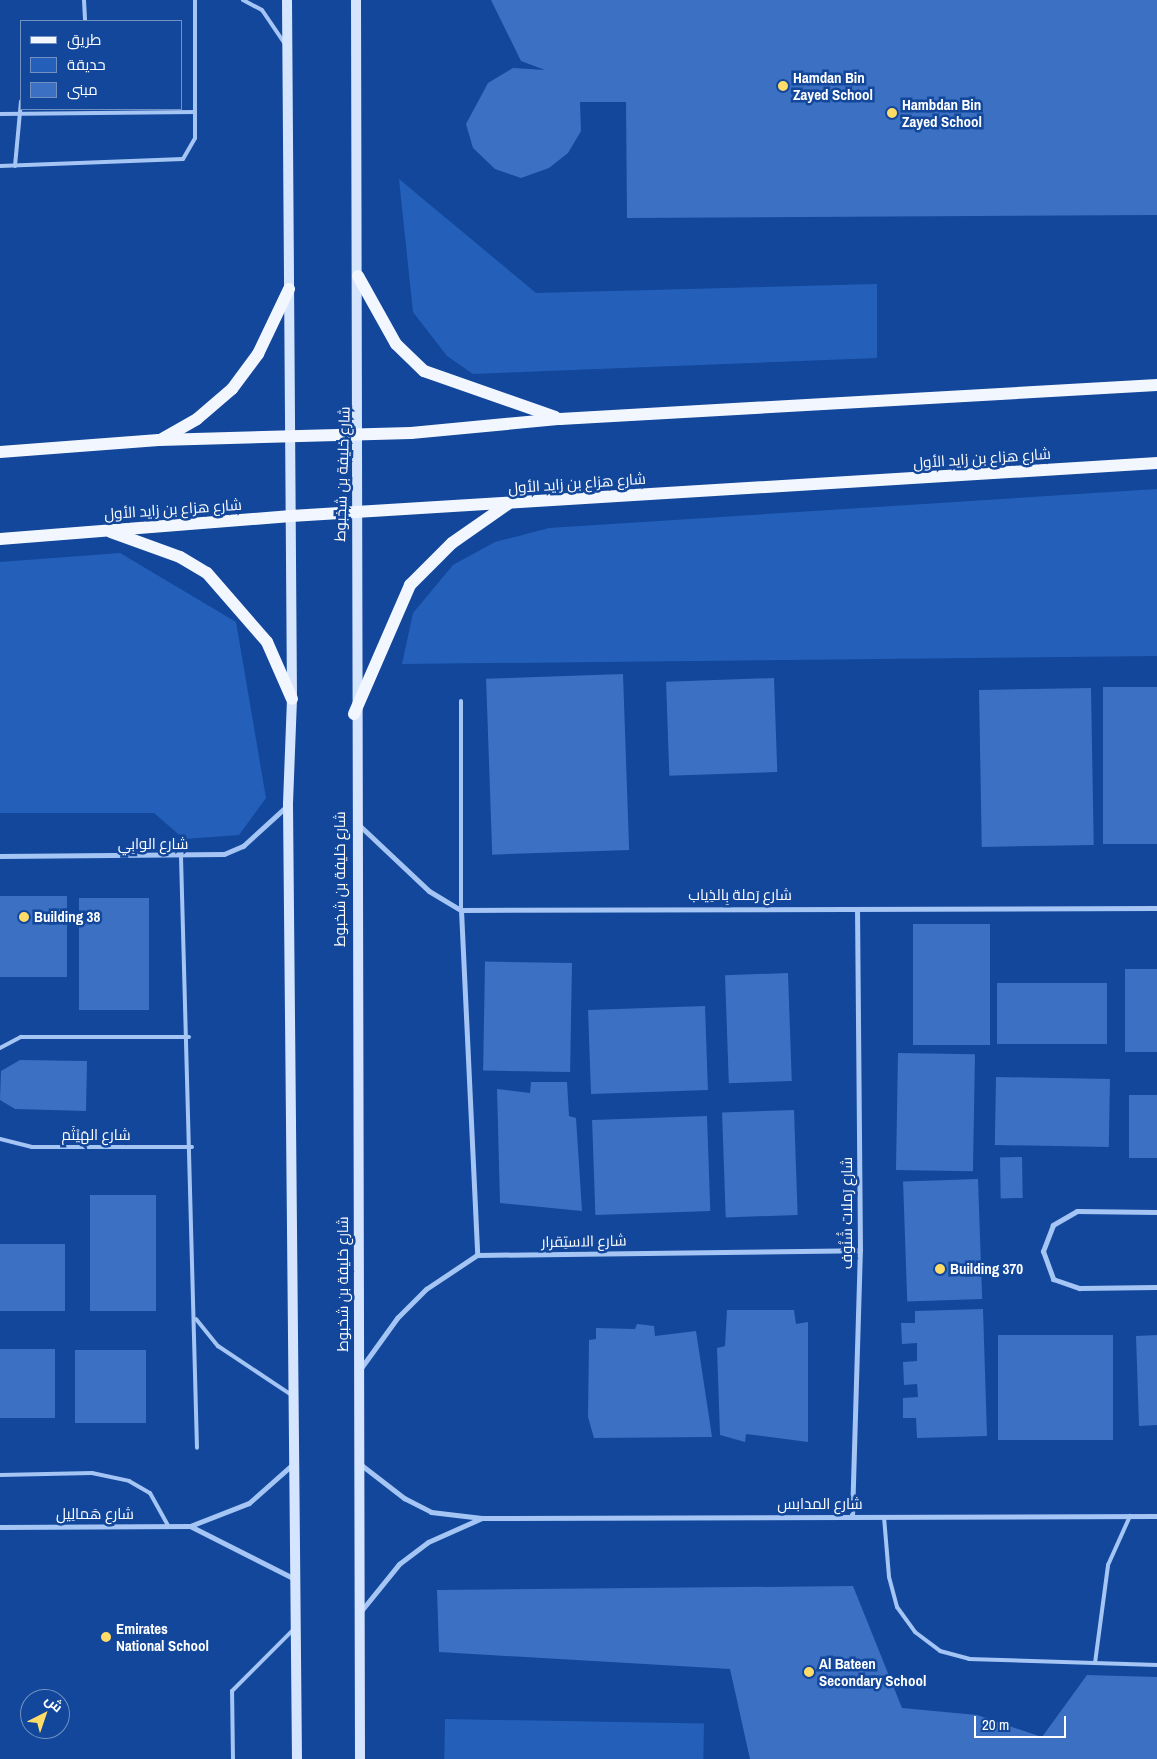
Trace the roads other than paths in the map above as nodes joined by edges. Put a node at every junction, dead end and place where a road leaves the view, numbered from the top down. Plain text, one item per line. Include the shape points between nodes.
1 (84, 0) edge
2 (195, 0) edge
3 (243, 0) edge
4 (288, 0) edge
5 (356, 0) edge
6 (85, 20) edge
7 (288, 49) junction
8 (20, 104) edge
9 (195, 112) junction
10 (0, 114) edge
11 (17, 114) junction
12 (0, 166) edge
13 (15, 166) junction
14 (358, 276) junction
15 (290, 289) junction
16 (1157, 385) edge
17 (560, 419) junction
18 (358, 436) junction
19 (290, 437) junction
20 (159, 440) junction
21 (0, 452) edge
22 (1157, 463) edge
23 (509, 503) junction
24 (358, 514) junction
25 (291, 516) junction
26 (107, 530) junction
27 (0, 539) edge
28 (292, 699) junction
29 (461, 701) dead end
30 (354, 714) junction
31 (288, 805) junction
32 (355, 821) junction
33 (0, 856) edge
34 (181, 857) junction
35 (1157, 908) edge
36 (856, 909) junction
37 (461, 910) junction
38 (189, 1037) junction
39 (0, 1048) edge
40 (0, 1139) edge
41 (192, 1147) junction
42 (1157, 1212) edge
43 (860, 1250) junction
44 (476, 1255) junction
45 (1157, 1288) edge
46 (196, 1319) junction
47 (358, 1372) junction
48 (295, 1398) junction
49 (197, 1448) dead end
50 (296, 1462) junction
51 (359, 1463) junction
52 (0, 1475) edge
53 (1130, 1516) junction
54 (1157, 1516) edge
55 (852, 1517) junction
56 (884, 1517) junction
57 (482, 1518) junction
58 (168, 1526) junction
59 (190, 1526) junction
60 (0, 1527) edge
61 (296, 1580) junction
62 (360, 1613) junction
63 (297, 1626) junction
64 (1095, 1663) junction
65 (1157, 1665) edge
66 (233, 1759) edge
67 (297, 1759) edge
68 (360, 1759) edge

1 - 6 lane
2 - 9 lane
3 - 7 lane via 262,10
4 - 7 main road
5 - 14 main road, شارع خليفة بن شخبوط
7 - 15 main road
8 - 11 lane
9 - 11 lane
9 - 13 lane via 194,146 174,163
10 - 11 lane
11 - 13 lane
12 - 13 lane
14 - 17 main road via 396,344 424,371
14 - 18 main road, شارع خليفة بن شخبوط
15 - 19 main road
15 - 20 main road via 258,354 232,389 197,419
16 - 17 main road
17 - 18 main road
18 - 19 main road
18 - 24 main road, شارع خليفة بن شخبوط
19 - 20 main road
19 - 25 main road
20 - 21 main road
22 - 23 main road, شارع هزاع بن زايد الأول
23 - 24 main road, شارع هزاع بن زايد الأول
23 - 30 main road via 452,543 410,585
24 - 25 main road, شارع هزاع بن زايد الأول
24 - 30 main road, شارع خليفة بن شخبوط
25 - 26 main road, شارع هزاع بن زايد الأول
25 - 28 main road
26 - 27 main road, شارع هزاع بن زايد الأول
26 - 28 main road via 180,557 207,573 267,642
28 - 31 main road
29 - 37 lane
30 - 32 main road, شارع خليفة بن شخبوط
31 - 34 street, شارع الوابِي via 243,846 224,854
31 - 48 main road
32 - 37 street via 429,890
32 - 47 main road, شارع خليفة بن شخبوط
33 - 34 street, شارع الوابِي
34 - 38 lane
35 - 36 street, شارع رَملة بِالذِياب
36 - 37 street, شارع رَملة بِالذِياب via 769,906
36 - 43 street, شارع رَملات شُنُوف
37 - 44 street
38 - 39 lane via 21,1037
38 - 41 lane
40 - 41 lane, شارع الهَيْثَم via 32,1147
41 - 46 lane
42 - 45 street via 1077,1211 1053,1225 1042,1251 1053,1279 1079,1288
43 - 44 street, شارع الاستِقرار
43 - 55 street, شارع رَملات شُنُوف
44 - 47 street via 426,1289 397,1318
46 - 48 lane via 218,1346
46 - 49 lane
47 - 51 main road, شارع خليفة بن شخبوط
48 - 50 main road
50 - 59 street, شارع هَمالِيل via 249,1503
50 - 61 main road
51 - 57 street, شارع المدابس via 404,1498 432,1512
51 - 62 main road, شارع خليفة بن شخبوط
52 - 58 lane via 92,1473 128,1481 150,1493
53 - 54 street, شارع المدابس
53 - 56 street, شارع المدابس
53 - 64 lane via 1108,1565
55 - 56 street, شارع المدابس
55 - 57 street, شارع المدابس
56 - 64 lane via 892,1592 905,1620 926,1642 969,1659
57 - 62 street, شارع المدابس via 413,1553
58 - 59 street, شارع هَمالِيل
58 - 60 street, شارع هَمالِيل
59 - 61 street, شارع هَمالِيل
61 - 63 main road
62 - 68 main road, شارع خليفة بن شخبوط
63 - 66 lane via 232,1691
63 - 67 main road
64 - 65 lane

